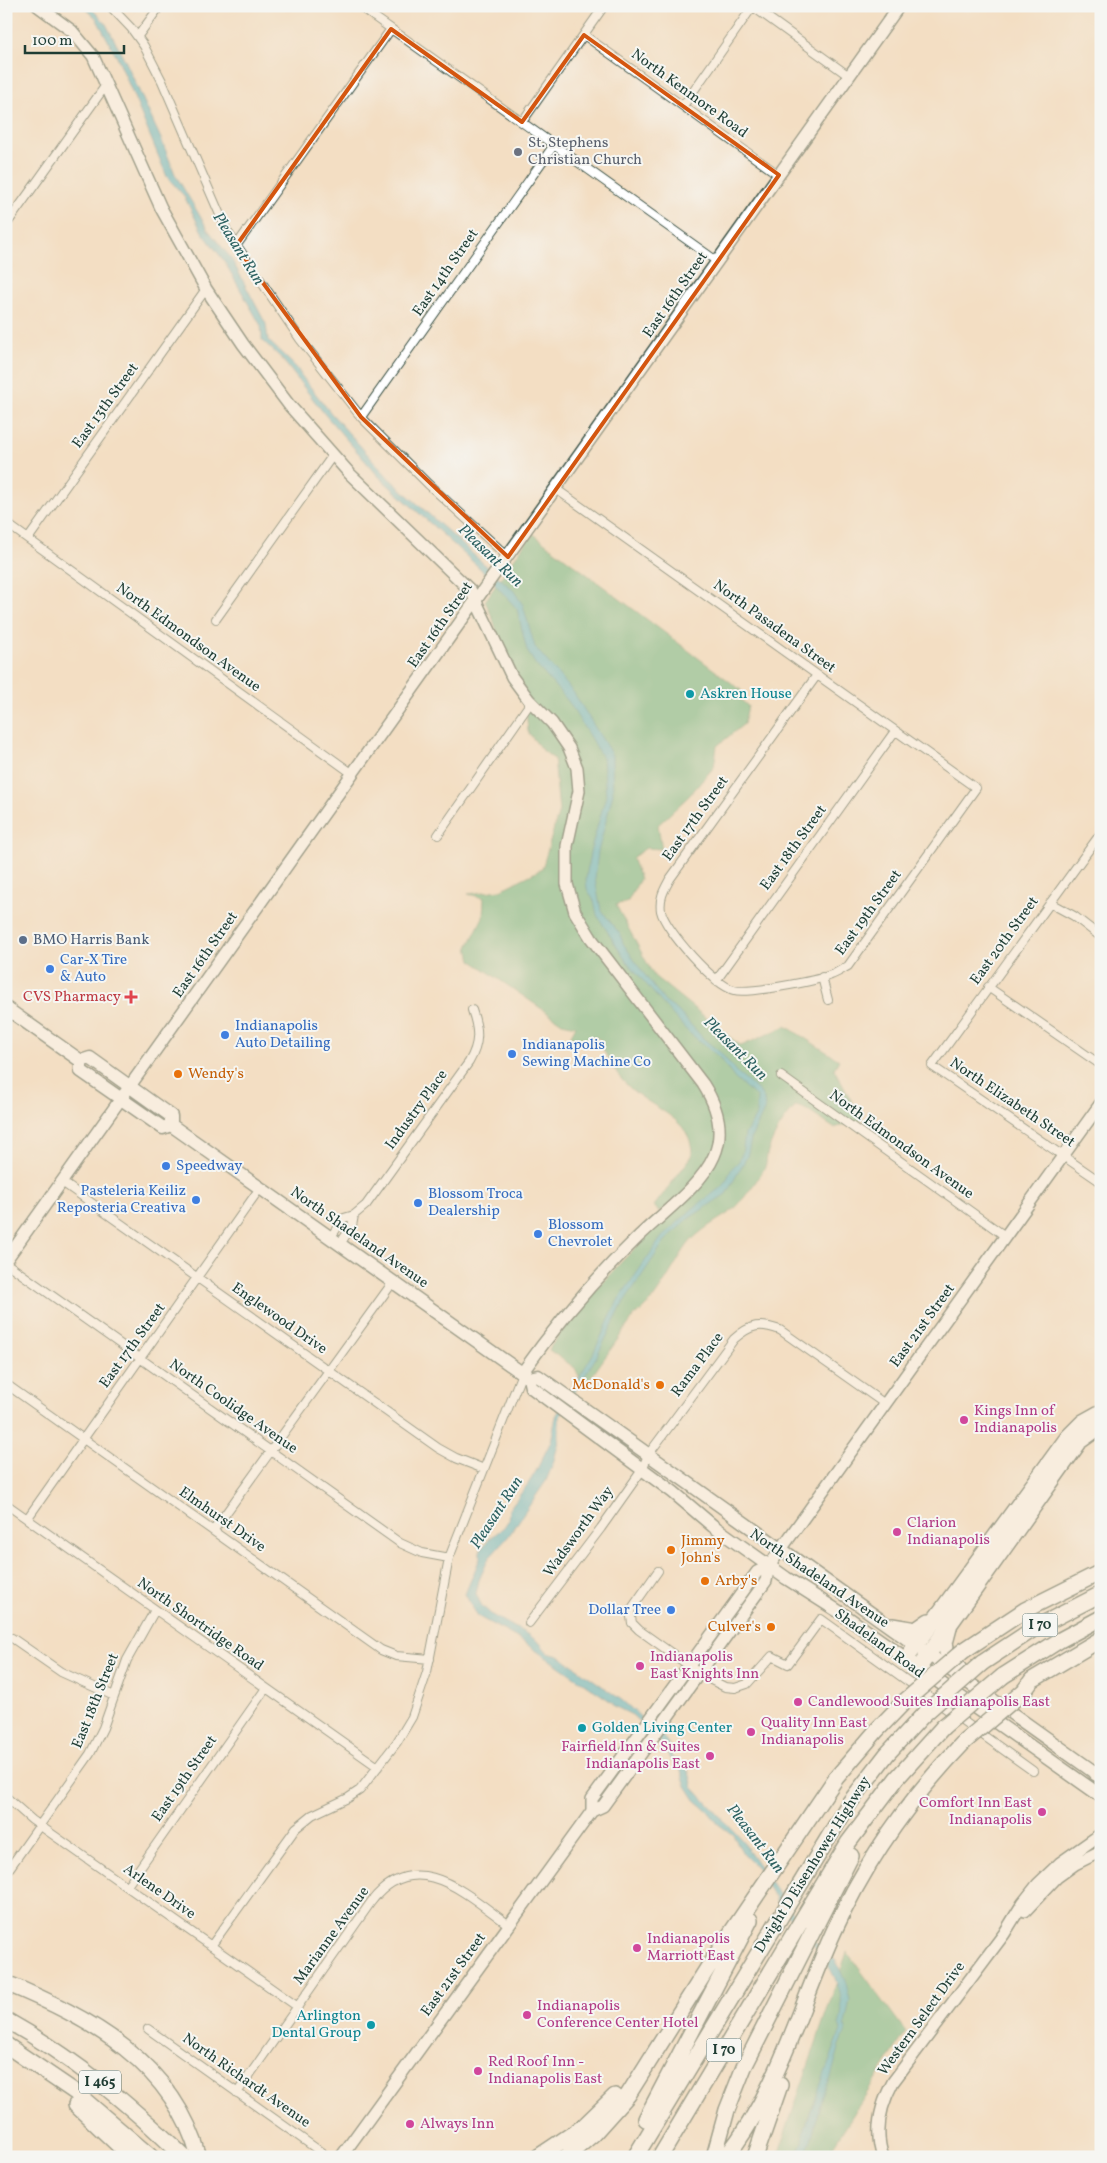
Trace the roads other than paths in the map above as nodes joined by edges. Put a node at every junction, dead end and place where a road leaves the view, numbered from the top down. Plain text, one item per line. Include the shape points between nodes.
1 (38, 6) edge
2 (110, 6) edge
3 (160, 6) edge
4 (359, 6) edge
5 (604, 6) edge
6 (752, 6) edge
7 (899, 6) edge
8 (390, 28) junction
9 (584, 35) junction
10 (138, 36) junction
11 (850, 76) junction
12 (106, 85) junction
13 (683, 106) junction
14 (522, 122) junction
15 (554, 145) junction
16 (779, 175) junction
17 (6, 224) edge
18 (236, 246) junction
19 (718, 262) junction
20 (206, 289) junction
21 (361, 417) junction
22 (333, 455) junction
23 (556, 489) junction
24 (6, 523) edge
25 (28, 539) junction
26 (504, 562) junction
27 (476, 600) junction
28 (216, 619) dead end
29 (816, 675) junction
30 (531, 702) junction
31 (895, 731) junction
32 (353, 774) junction
33 (985, 787) dead end
34 (976, 788) junction
35 (1101, 833) edge
36 (438, 834) dead end
37 (1050, 903) junction
38 (1101, 937) edge
39 (822, 977) junction
40 (716, 982) junction
41 (988, 987) junction
42 (828, 1000) dead end
43 (6, 1008) edge
44 (472, 1010) dead end
45 (81, 1061) junction
46 (1101, 1065) edge
47 (932, 1066) joint
48 (781, 1076) dead end
49 (131, 1087) junction
50 (122, 1100) junction
51 (1101, 1104) edge
52 (171, 1125) junction
53 (1063, 1156) junction
54 (62, 1182) junction
55 (1101, 1182) edge
56 (260, 1188) junction
57 (1006, 1236) junction
58 (335, 1241) junction
59 (6, 1262) edge
60 (198, 1279) junction
61 (393, 1282) junction
62 (141, 1358) junction
63 (329, 1371) junction
64 (525, 1375) junction
65 (6, 1384) edge
66 (885, 1404) junction
67 (1101, 1412) edge
68 (1101, 1426) edge
69 (84, 1439) junction
70 (271, 1450) junction
71 (648, 1455) junction
72 (484, 1469) junction
73 (642, 1470) junction
74 (6, 1504) edge
75 (27, 1519) junction
76 (213, 1530) junction
77 (781, 1549) junction
78 (450, 1558) junction
79 (1101, 1562) edge
80 (769, 1566) junction
81 (658, 1571) dead end
82 (1101, 1572) edge
83 (1101, 1594) edge
84 (155, 1610) junction
85 (1025, 1610) junction
86 (938, 1613) junction
87 (1101, 1618) edge
88 (530, 1623) dead end
89 (950, 1624) junction
90 (892, 1626) junction
91 (12, 1638) dead end
92 (1101, 1639) edge
93 (916, 1645) junction
94 (1101, 1651) edge
95 (928, 1654) junction
96 (430, 1659) junction
97 (912, 1664) junction
98 (694, 1670) junction
99 (967, 1681) junction
100 (266, 1688) junction
101 (1024, 1691) junction
102 (114, 1696) junction
103 (378, 1767) junction
104 (1033, 1772) dead end
105 (1099, 1775) edge
106 (1101, 1796) edge
107 (6, 1797) edge
108 (592, 1811) junction
109 (41, 1825) junction
110 (1101, 1834) edge
111 (1101, 1851) edge
112 (6, 1873) edge
113 (126, 1886) junction
114 (756, 1900) junction
115 (816, 1911) junction
116 (510, 1925) junction
117 (1004, 1934) junction
118 (211, 1946) junction
119 (813, 1982) junction
120 (6, 1983) edge
121 (298, 2007) junction
122 (6, 2020) edge
123 (148, 2028) dead end
124 (665, 2035) junction
125 (6, 2045) edge
126 (6, 2053) edge
127 (237, 2093) junction
128 (133, 2108) junction
129 (131, 2157) edge
130 (151, 2157) edge
131 (184, 2157) edge
132 (198, 2157) edge
133 (328, 2157) edge
134 (341, 2157) edge
135 (538, 2157) edge
136 (566, 2157) edge
137 (625, 2157) edge
138 (635, 2157) edge
139 (660, 2157) edge
140 (714, 2157) edge
141 (726, 2157) edge
142 (755, 2157) edge
143 (883, 2157) edge

1 - 12 street via 78,37 93,56
2 - 10 street
3 - 10 street
4 - 8 street
5 - 9 street
6 - 11 street
6 - 13 street
7 - 11 street, East 16th Street
8 - 14 street
8 - 18 street
9 - 13 street, North Kenmore Road
9 - 14 street
10 - 18 street via 162,81
11 - 16 street, East 16th Street
12 - 17 street
12 - 20 street via 154,194
13 - 16 street, North Kenmore Road
14 - 15 street
15 - 19 street
15 - 21 street, East 14th Street
16 - 19 street, East 16th Street
18 - 21 street via 296,333
19 - 23 street, East 16th Street
20 - 22 street via 269,380
20 - 25 street, East 13th Street
21 - 26 street
22 - 27 street via 460,578
22 - 28 street
23 - 26 street, East 16th Street
23 - 29 street, North Pasadena Street
24 - 25 street, North Edmondson Avenue
25 - 32 street, North Edmondson Avenue
26 - 27 street, East 16th Street
27 - 30 street via 507,669
27 - 32 street, East 16th Street
29 - 31 street, North Pasadena Street
29 - 40 street, East 17th Street via 662,893 665,924
30 - 36 street
30 - 64 street via 563,738 577,768 578,799 566,864 567,888 575,912 591,938 708,1092 719,1129 716,1150 705,1172 597,1280 547,1339
31 - 34 street, North Pasadena Street
31 - 40 street, East 18th Street
32 - 49 street, East 16th Street
33 - 34 street
34 - 39 street, East 19th Street via 850,964
35 - 37 street, East 20th Street
37 - 38 street
37 - 41 street, East 20th Street
39 - 40 street, East 19th Street via 744,992
39 - 42 street
41 - 46 street
41 - 47 street, East 20th Street
43 - 45 main road, North Shadeland Avenue
44 - 58 street, Industry Place via 478,1028 474,1054 366,1205 354,1215 352,1226
45 - 49 main road, North Shadeland Avenue via 90,1058
45 - 50 main road, North Shadeland Avenue via 81,1071
47 - 53 street, North Elizabeth Street
48 - 57 street, North Edmondson Avenue
49 - 50 street, East 16th Street
49 - 52 main road, North Shadeland Avenue via 171,1116
50 - 52 main road, North Shadeland Avenue via 163,1128
50 - 54 street, East 16th Street
51 - 53 street, East 21st Street
52 - 56 main road, North Shadeland Avenue
53 - 55 street, North Elizabeth Street
53 - 57 street, East 21st Street
54 - 59 street, East 16th Street
54 - 60 street, Englewood Drive
56 - 58 main road, North Shadeland Avenue
56 - 60 street, East 17th Street
57 - 66 street, East 21st Street
58 - 61 main road, North Shadeland Avenue
59 - 62 street, North Coolidge Avenue
60 - 62 street, East 17th Street
60 - 63 street, Englewood Drive
61 - 63 street
61 - 64 main road, North Shadeland Avenue
62 - 69 street, East 17th Street
62 - 70 street, North Coolidge Avenue
63 - 70 street
63 - 72 street, Englewood Drive via 442,1450
64 - 71 main road, North Shadeland Avenue via 538,1376
64 - 72 street
64 - 73 main road, North Shadeland Avenue via 530,1387
65 - 69 street, Elmhurst Drive
66 - 71 street, Rama Place via 780,1330 765,1325 750,1328 734,1339
66 - 77 street, East 21st Street
67 - 86 highway via 1068,1436
68 - 89 highway via 1080,1441
69 - 75 street, East 17th Street
69 - 76 street, Elmhurst Drive
70 - 76 street
70 - 78 street, North Coolidge Avenue via 400,1543 422,1553
71 - 73 street, Wadsworth Way
71 - 77 main road, North Shadeland Avenue
72 - 78 street
73 - 80 main road, North Shadeland Avenue
73 - 88 street, Wadsworth Way
74 - 75 street, North Shortridge Road
75 - 84 street, North Shortridge Road
76 - 96 street, Elmhurst Drive via 381,1650 396,1656
77 - 80 street, East 21st Street
77 - 90 main road, North Shadeland Avenue
78 - 96 street
79 - 85 highway via 1058,1584
80 - 97 main road, North Shadeland Avenue
80 - 98 street, East 21st Street via 766,1581
81 - 98 street via 631,1608 631,1620 639,1630
82 - 85 highway
83 - 138 highway, Dwight D Eisenhower Highway / I 70, bridge via 1046,1621 982,1663 924,1714 887,1754 864,1783 798,1886
84 - 100 street, North Shortridge Road
84 - 102 street, East 18th Street via 129,1656
85 - 114 highway, bridge via 963,1651 904,1702 836,1778
86 - 90 highway via 916,1630
86 - 93 highway
87 - 115 highway, Dwight D Eisenhower Highway / I 70, bridge via 1002,1676 943,1727 876,1806
89 - 95 highway
89 - 99 highway via 945,1643 947,1652
90 - 93 main road, North Shadeland Avenue
91 - 102 street via 61,1672
92 - 101 highway via 1032,1680
93 - 95 main road, North Shadeland Avenue
93 - 97 highway
94 - 101 highway
95 - 97 highway
95 - 99 main road, North Shadeland Avenue
96 - 103 street via 412,1717
97 - 106 main road, North Shadeland Avenue
98 - 104 street, Shadeland Road via 725,1687 747,1684 772,1656 788,1664 821,1619
98 - 108 street, East 21st Street via 662,1725 603,1806
98 - 108 street, East 21st Street via 653,1716 592,1799
99 - 105 main road, North Shadeland Avenue
100 - 103 street, North Shortridge Road
100 - 113 street, East 19th Street
101 - 119 highway, bridge via 964,1742 923,1786 880,1845 832,1934
102 - 109 street, East 18th Street via 90,1754
103 - 118 street via 355,1793 312,1815 298,1826
107 - 109 street, Arlene Drive
108 - 116 street, East 21st Street
109 - 112 street, East 18th Street
109 - 113 street, Arlene Drive
110 - 117 street, Western Select Drive via 1046,1874
111 - 117 street, Western Select Drive via 1057,1877
113 - 118 street, Arlene Drive
114 - 124 highway
114 - 137 highway via 654,2106
115 - 139 highway, Dwight D Eisenhower Highway / I 70 via 788,1943
115 - 140 highway via 799,1958 744,2067
116 - 121 street, Marianne Avenue via 442,1879 418,1875 397,1880 377,1895
116 - 134 street, East 21st Street
117 - 143 street, Western Select Drive via 890,2088 879,2120
118 - 121 street, Arlene Drive
119 - 141 highway via 765,2098
119 - 142 highway via 799,2034
120 - 132 highway via 63,2010 121,2044 156,2076 182,2113
121 - 127 street, Marianne Avenue
122 - 128 highway, I 465 via 76,2064
123 - 127 street, North Richardt Avenue
124 - 135 highway via 601,2111 573,2135
124 - 136 highway via 621,2104
125 - 130 highway, I 465 via 76,2092
126 - 129 highway via 74,2102
127 - 133 street, North Richardt Avenue
128 - 131 highway, I 465
128 - 132 highway via 170,2132

